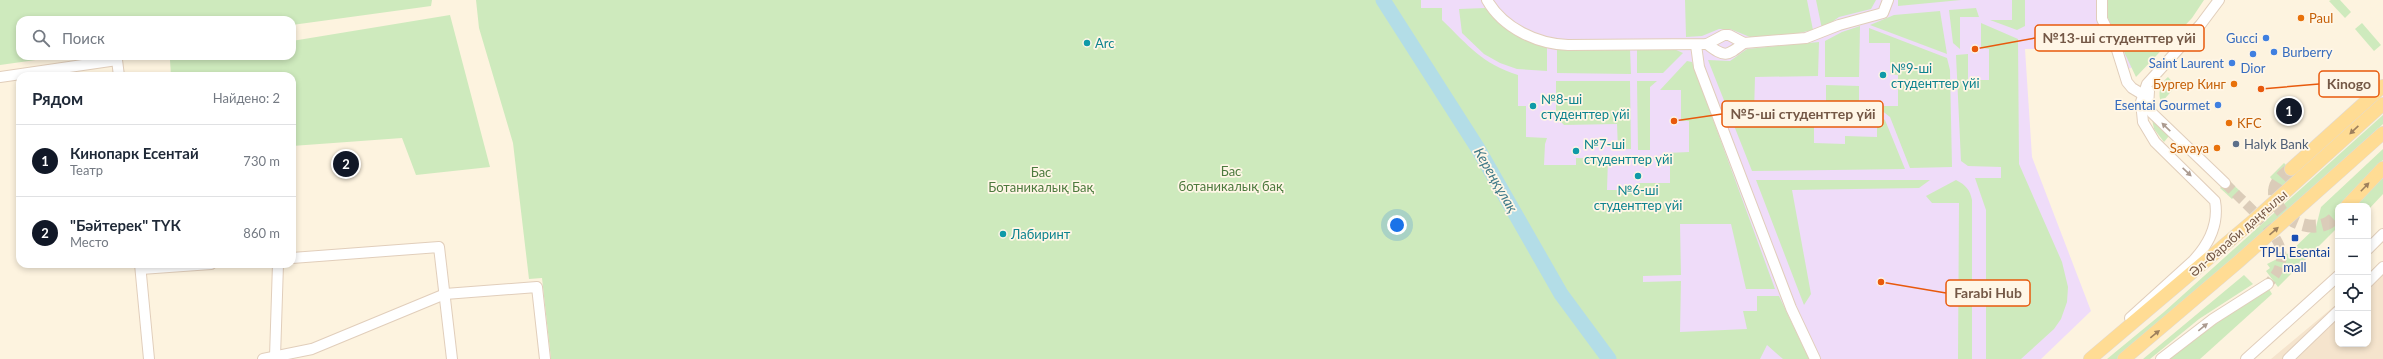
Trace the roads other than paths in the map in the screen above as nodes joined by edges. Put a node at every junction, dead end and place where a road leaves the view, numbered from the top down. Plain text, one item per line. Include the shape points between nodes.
1 (1487, 0) edge
2 (1888, 0) edge
3 (2102, 0) edge
4 (2219, 0) edge
5 (1744, 43) junction
6 (1707, 44) junction
7 (1696, 45) junction
8 (118, 60) edge
9 (118, 60) edge
10 (35, 72) edge
11 (119, 72) edge
12 (2157, 74) junction
13 (16, 75) edge
14 (0, 77) edge
15 (2383, 86) edge
16 (2142, 94) junction
17 (2383, 104) edge
18 (2152, 113) junction
19 (2143, 122) junction
20 (2383, 133) edge
21 (2383, 168) edge
22 (2291, 169) tunnel mouth
23 (2225, 183) tunnel mouth
24 (2350, 203) edge
25 (2383, 234) edge
26 (2371, 246) edge
27 (296, 258) edge
28 (2383, 267) edge
29 (140, 268) edge
30 (278, 268) edge
31 (2335, 279) edge
32 (2371, 279) edge
33 (2268, 284) tunnel mouth
34 (445, 294) junction
35 (2335, 314) edge
36 (274, 357) junction
37 (149, 359) edge
38 (263, 359) edge
39 (452, 359) edge
40 (545, 359) edge
41 (1815, 359) edge
42 (2089, 359) edge
43 (2124, 359) edge
44 (2162, 359) edge
45 (2246, 359) edge
46 (2288, 359) edge

1 - 7 street via 1495,12 1513,27 1552,45
2 - 5 street via 1883,12 1839,24 1820,34 1806,38
3 - 16 street via 2102,19 2117,50 2127,82
4 - 12 street
5 - 6 street via 1724,35
5 - 6 street via 1725,55
6 - 7 street
7 - 41 street via 1699,67 1791,308
8 - 11 street
9 - 10 street
12 - 16 street
12 - 18 street via 2147,99
13 - 14 street
15 - 22 main road
16 - 19 street
17 -> 42 main road, Әл-Фараби даңғылы via 2254,220
18 - 19 street
23 -> 18 street
19 -> 42 street via 2155,142 2211,195 2216,206 2214,228 2193,261 2140,308
43 -> 20 main road, Әл-Фараби даңғылы via 2232,268
24 -> 21 main road
25 - 26 street
27 - 34 street via 439,247
28 - 32 street
29 - 37 street
30 - 36 street
31 - 45 street
44 -> 33 street via 2213,319
34 - 36 street via 312,349
34 - 39 street
34 - 40 street via 537,287
35 - 46 street
36 - 38 street

